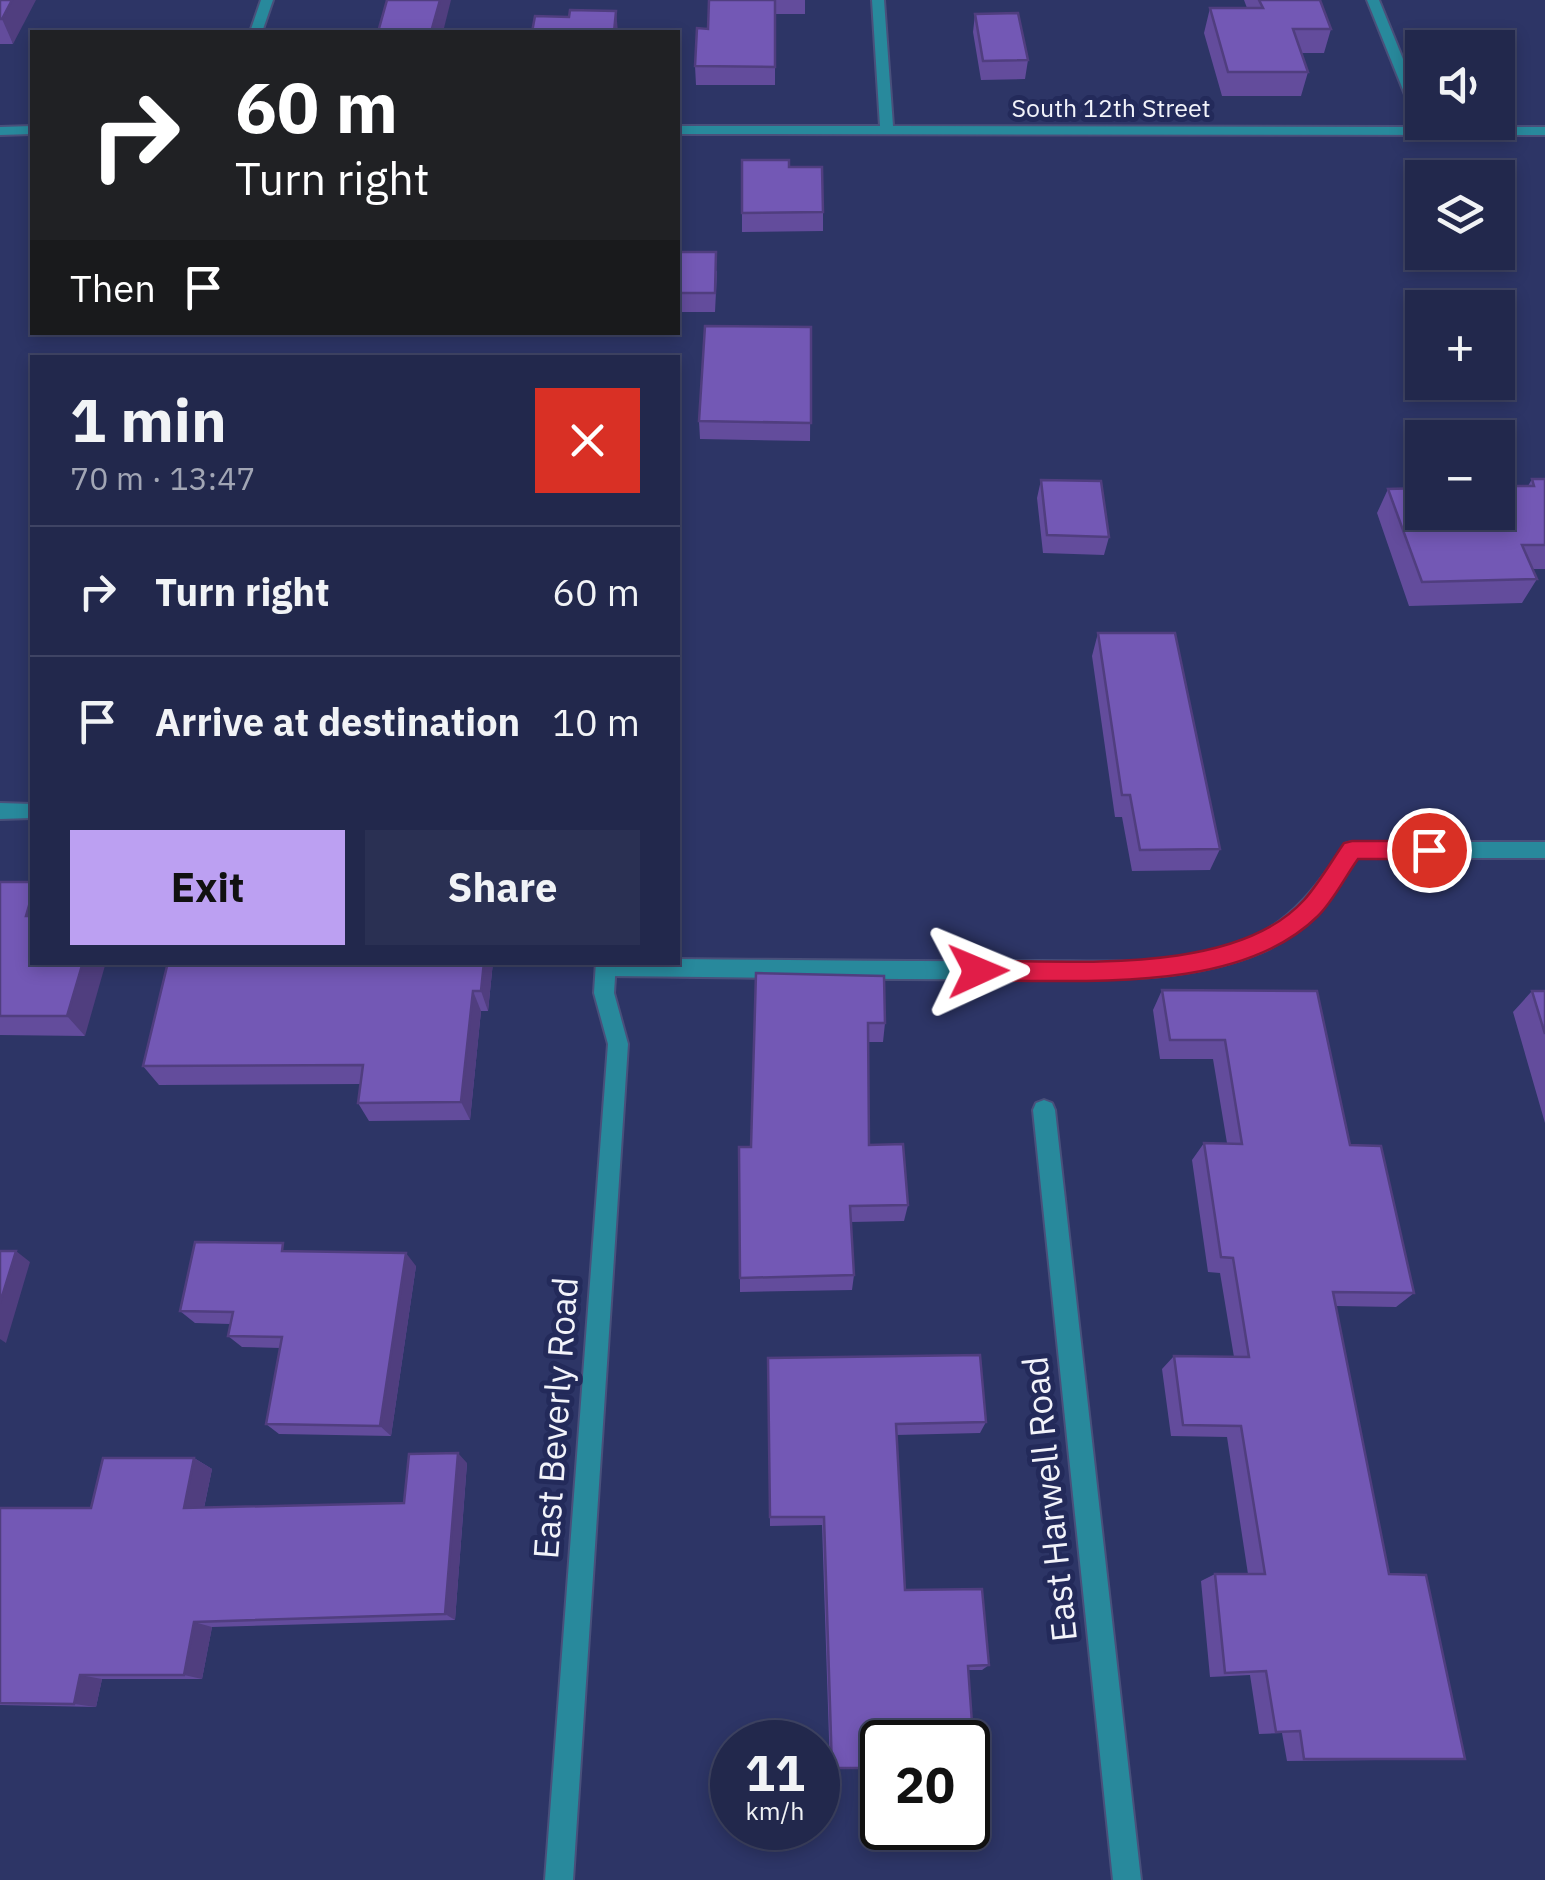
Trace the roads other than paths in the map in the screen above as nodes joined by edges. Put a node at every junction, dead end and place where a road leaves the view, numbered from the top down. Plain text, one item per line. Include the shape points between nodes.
1 (268, 0) edge
2 (878, 0) edge
3 (1373, 0) edge
4 (257, 30) edge
5 (1405, 79) edge
6 (0, 130) edge
7 (30, 130) edge
8 (680, 130) edge
9 (888, 130) junction
10 (1515, 130) edge
11 (1545, 130) edge
12 (1405, 131) edge
13 (0, 811) edge
14 (30, 811) edge
15 (1545, 850) edge
16 (606, 965) edge
17 (1044, 1110) dead end
18 (559, 1880) edge
19 (1127, 1880) edge

1 - 4 street
2 - 9 street
3 - 5 street
6 - 7 street
8 - 9 street, South 12th Street
9 - 12 street, South 12th Street
10 - 11 street, South 12th Street
13 - 14 street
15 - 16 street via 1352,850 1310,909 1258,944 1207,961 978,971
16 - 18 street, East Beverly Road via 604,993 618,1044
17 - 19 street, East Harwell Road

